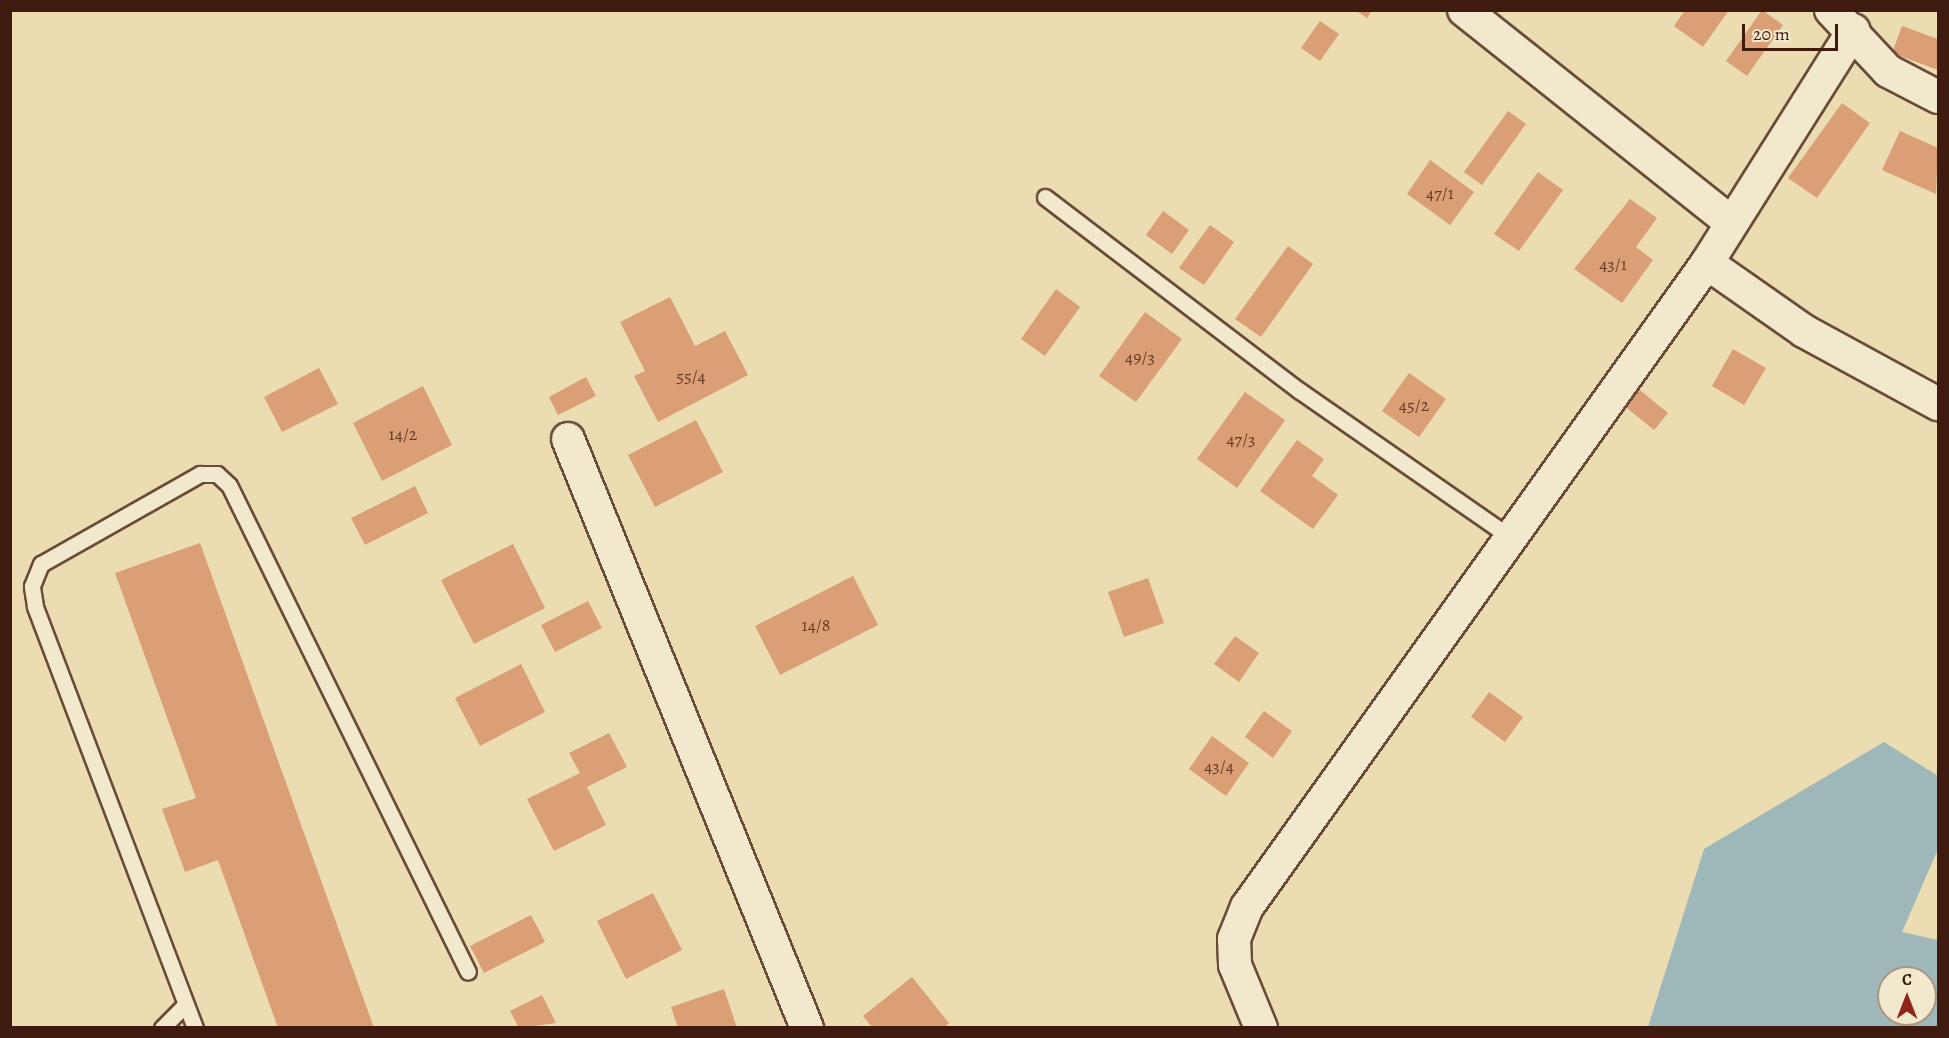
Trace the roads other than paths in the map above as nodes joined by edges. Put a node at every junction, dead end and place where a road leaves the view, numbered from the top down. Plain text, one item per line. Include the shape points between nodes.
1 (1464, 10) edge
2 (1842, 20) edge
3 (1938, 97) edge
4 (1045, 197) dead end
5 (1732, 223) junction
6 (1707, 263) junction
7 (1938, 404) edge
8 (568, 439) dead end
9 (1509, 536) junction
10 (468, 972) dead end
11 (185, 1005) junction
12 (162, 1028) edge
13 (195, 1028) edge
14 (807, 1028) edge
15 (1261, 1028) edge

1 - 5 street
2 - 3 street via 1888,71
2 - 5 street
4 - 9 lane via 1300,391
5 - 6 street
6 - 7 street via 1803,331
6 - 9 street
8 - 14 street
9 - 15 street via 1246,907 1234,939 1235,965
10 - 11 lane via 229,485 217,474 200,474 41,564 32,586 35,606
11 - 12 lane
11 - 13 lane

